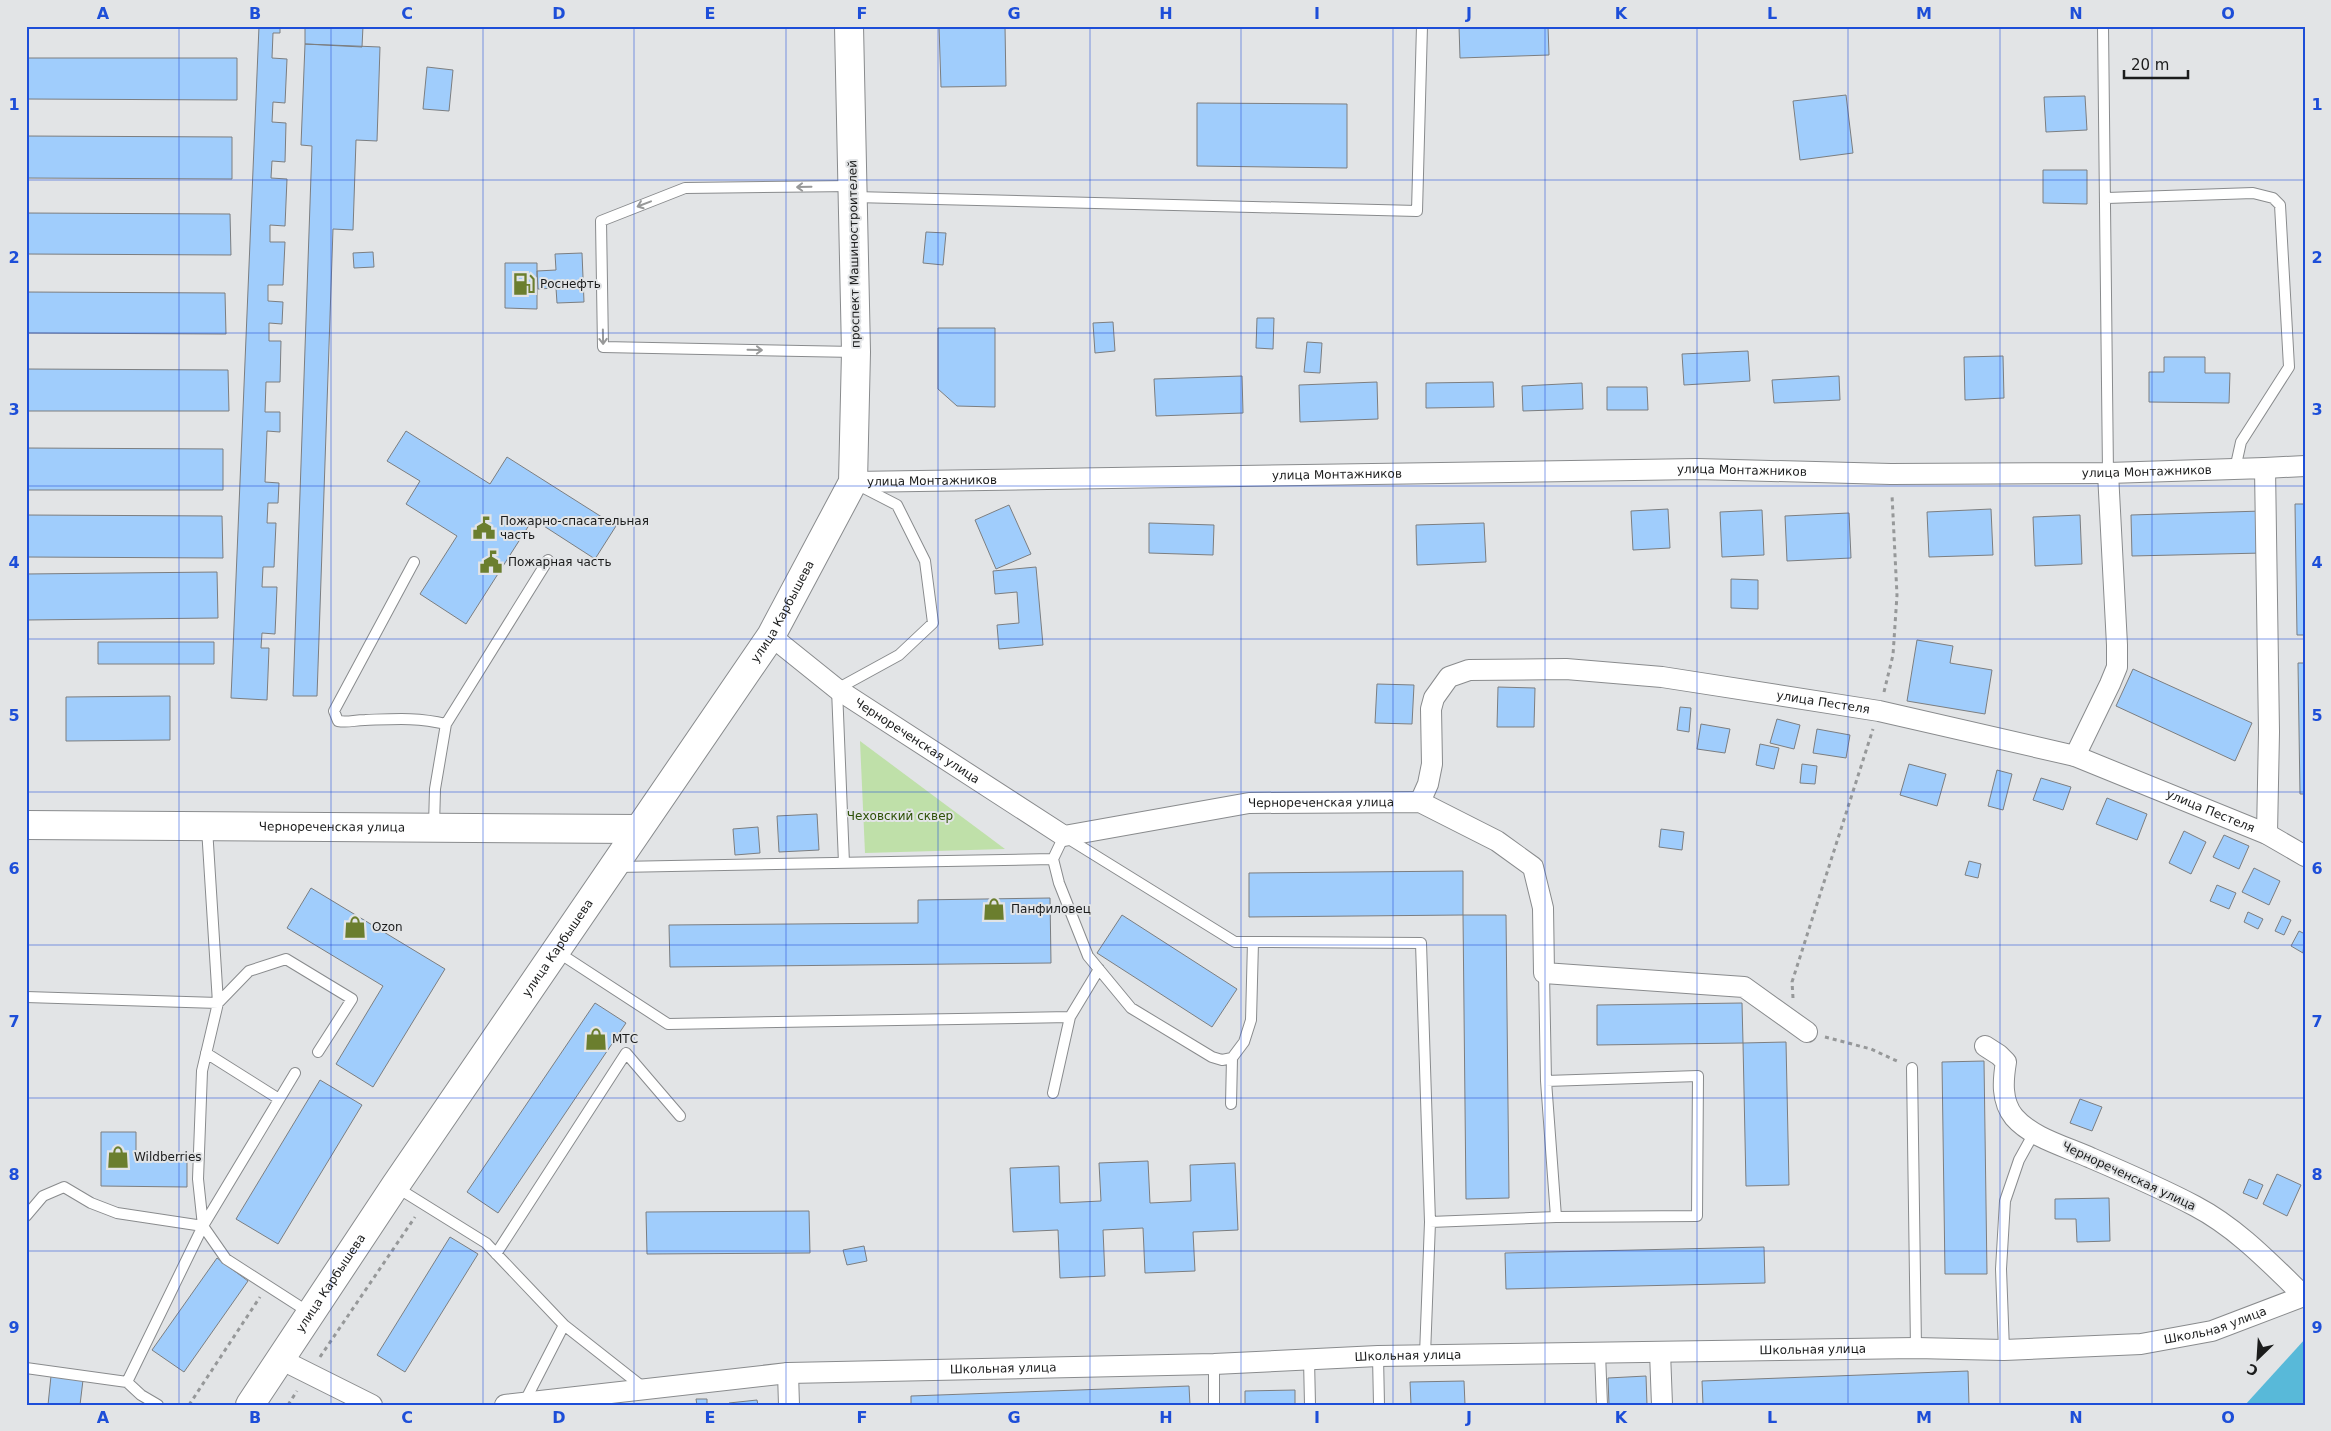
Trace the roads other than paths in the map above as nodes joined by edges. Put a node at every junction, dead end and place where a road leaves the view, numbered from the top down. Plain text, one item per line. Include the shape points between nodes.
1 (849, 26) edge
2 (1422, 26) edge
3 (2103, 26) edge
4 (853, 192) junction
5 (2107, 198) junction
6 (856, 352) junction
7 (2305, 466) edge
8 (2265, 468) junction
9 (2235, 469) junction
10 (2108, 473) junction
11 (853, 482) junction
12 (548, 560) dead end
13 (414, 562) dead end
14 (771, 636) junction
15 (837, 689) junction
16 (446, 724) junction
17 (2075, 756) junction
18 (1420, 802) junction
19 (26, 825) edge
20 (207, 825) junction
21 (434, 827) junction
22 (638, 829) junction
23 (2267, 834) junction
24 (1064, 836) junction
25 (2305, 856) edge
26 (1053, 860) junction
27 (844, 863) junction
28 (612, 867) junction
29 (1253, 942) junction
30 (555, 951) junction
31 (1099, 969) junction
32 (1544, 973) junction
33 (26, 997) edge
34 (218, 1003) junction
35 (1070, 1016) junction
36 (1807, 1032) road end
37 (1985, 1046) dead end
38 (318, 1052) dead end
39 (206, 1053) junction
40 (1232, 1058) junction
41 (1912, 1068) road end
42 (295, 1073) dead end
43 (1546, 1081) junction
44 (1053, 1093) dead end
45 (279, 1100) junction
46 (1231, 1104) dead end
47 (680, 1116) dead end
48 (2034, 1133) junction
49 (395, 1186) junction
50 (26, 1216) edge
51 (1556, 1217) junction
52 (1430, 1222) junction
53 (203, 1226) junction
54 (496, 1254) junction
55 (2304, 1296) edge
56 (310, 1314) junction
57 (564, 1325) junction
58 (1916, 1348) junction
59 (2004, 1350) junction
60 (1660, 1352) junction
61 (1600, 1353) junction
62 (1425, 1355) junction
63 (1378, 1356) junction
64 (280, 1358) junction
65 (1309, 1359) junction
66 (1214, 1364) junction
67 (26, 1368) edge
68 (788, 1373) junction
69 (126, 1382) junction
70 (646, 1390) junction
71 (515, 1404) edge
72 (158, 1405) edge
73 (250, 1405) edge
74 (372, 1405) edge
75 (789, 1405) edge
76 (1214, 1405) edge
77 (1310, 1405) edge
78 (1379, 1405) edge
79 (1602, 1405) edge
80 (1662, 1405) edge

1 - 4 main road, проспект Машиностроителей
2 - 4 lane via 1417,210
3 - 5 lane
4 - 6 main road, проспект Машиностроителей
4 -> 6 lane via 685,188 601,220 603,347
5 - 9 lane via 2253,193 2273,198 2280,205 2289,367 2241,442
5 - 10 lane
6 - 11 main road, проспект Машиностроителей
7 - 8 street, улица Монтажников
8 - 9 street, улица Монтажников
8 - 23 street via 2269,732
9 - 10 street, улица Монтажников
10 - 11 street, улица Монтажников via 1891,474 1697,469
10 - 17 street via 2117,667
11 - 14 main road, улица Карбышева
11 - 15 lane via 897,505 925,561 933,623 899,656
12 - 16 lane
13 - 16 lane via 334,711 338,721 348,723 424,719
14 - 15 street, Чернореченская улица
14 - 22 main road, улица Карбышева
15 - 24 street, Чернореченская улица
15 - 27 lane
16 - 21 lane via 435,789
17 - 18 street, улица Пестеля via 1879,711 1662,677 1566,670 1469,670 1450,677 1434,698 1431,710 1432,764
17 - 23 street, улица Пестеля
18 - 24 street, Чернореченская улица via 1249,803
18 - 32 street, Чернореченская улица via 1497,840 1533,867 1543,908
19 - 20 main road, Чернореченская улица
20 - 21 main road, Чернореченская улица
20 - 34 lane
21 - 22 main road, Чернореченская улица
22 - 28 main road, улица Карбышева
23 - 25 street, улица Пестеля
24 - 26 lane
24 - 29 lane via 1235,942
26 - 27 lane
26 - 31 lane via 1088,956
27 - 28 lane
28 - 30 main road, улица Карбышева
29 - 40 lane via 1251,1020 1244,1042
29 - 52 lane via 1421,943
30 - 35 lane via 668,1024
30 - 49 main road, улица Карбышева
31 - 35 lane
31 - 40 lane via 1130,1008 1212,1057
32 - 36 street via 1744,987
32 - 43 lane
33 - 34 lane
34 - 38 lane via 249,971 286,959 352,999
34 - 39 lane
35 - 44 lane
37 - 48 street, Чернореченская улица via 2006,1062 2004,1094 2014,1116
39 - 45 lane
39 - 53 lane via 202,1071 198,1179
40 - 46 lane
41 - 58 lane
42 - 45 lane
43 - 51 lane
43 - 51 lane via 1698,1076 1697,1216
45 - 53 lane
47 - 54 lane via 626,1053
48 - 55 street, Чернореченская улица via 2140,1178 2221,1221
48 - 59 lane via 2019,1160 2006,1201 2001,1269
49 - 54 lane via 486,1243
49 - 56 main road, улица Карбышева
50 - 53 lane via 43,1196 64,1188 91,1204 118,1212
51 - 52 lane
52 - 62 lane
53 - 56 lane via 226,1259
53 - 69 lane
54 - 57 lane
55 - 59 street, Школьная улица via 2243,1321 2184,1337 2141,1344
56 - 64 main road, улица Карбышева
57 - 70 lane
57 - 71 lane
58 - 59 street, Школьная улица
58 - 60 street, Школьная улица
60 - 61 street, Школьная улица
60 - 80 street
61 - 62 street, Школьная улица
61 - 79 lane
62 - 63 street, Школьная улица
63 - 65 street, Школьная улица
63 - 78 lane
64 - 73 main road, улица Карбышева
64 - 74 street
65 - 66 street, Школьная улица
65 - 77 lane
66 - 68 street, Школьная улица
66 - 76 lane
67 - 69 lane
68 - 70 street, Школьная улица
68 - 75 street
69 - 72 lane
70 - 71 street, Школьная улица

